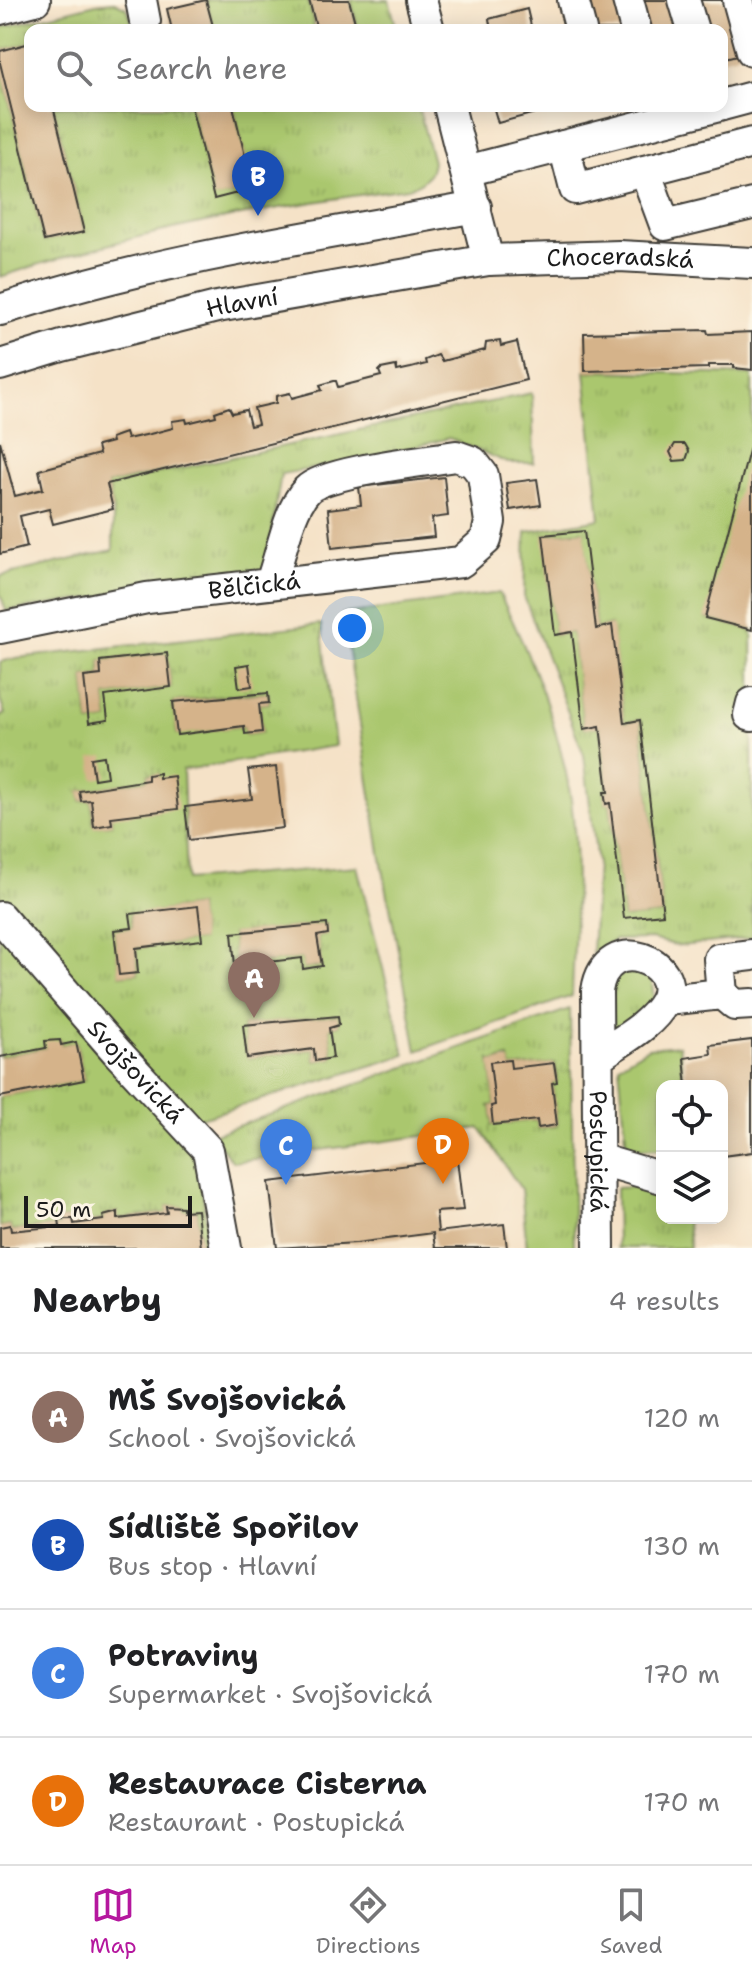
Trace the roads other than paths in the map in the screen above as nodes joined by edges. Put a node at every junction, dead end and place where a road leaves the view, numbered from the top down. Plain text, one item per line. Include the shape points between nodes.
1 (35, 0) edge
2 (421, 0) edge
3 (573, 0) edge
4 (628, 0) edge
5 (684, 0) edge
6 (738, 0) edge
7 (0, 9) edge
8 (427, 24) edge
9 (579, 24) edge
10 (634, 24) edge
11 (691, 24) edge
12 (752, 51) edge
13 (752, 97) edge
14 (728, 104) edge
15 (451, 112) edge
16 (658, 114) edge
17 (752, 143) edge
18 (564, 146) junction
19 (466, 171) junction
20 (645, 171) junction
21 (752, 204) edge
22 (476, 207) junction
23 (488, 260) junction
24 (752, 263) edge
25 (0, 310) edge
26 (0, 365) edge
27 (271, 582) junction
28 (0, 628) edge
29 (752, 703) edge
30 (752, 716) edge
31 (0, 917) edge
32 (752, 955) edge
33 (722, 994) junction
34 (666, 1000) junction
35 (752, 1004) edge
36 (598, 1057) junction
37 (598, 1159) junction
38 (656, 1176) edge
39 (226, 1248) edge
40 (599, 1248) edge

1 - 7 street
2 - 8 street
3 - 9 street
4 - 10 street
5 - 11 street
6 - 12 street
13 - 14 street
15 - 19 street
16 - 18 street
17 - 20 street
18 - 19 street
18 - 20 street via 575,189
19 - 22 street
20 - 21 street via 665,225
22 - 23 street
22 - 25 street via 206,257
23 - 24 street, Choceradská via 619,256
23 - 26 street, Hlavní via 217,307
27 - 27 street, Bělčická via 461,562 486,540 490,522 483,475 473,462 456,456 329,478 308,489 294,512
27 - 28 street, Bělčická via 147,598
29 - 30 street
31 - 39 street, Svojšovická via 208,1150
32 - 33 street via 719,959
33 - 34 street
33 - 35 street via 735,1005
34 - 36 street, Postupická via 653,1017
34 - 36 street, Postupická via 668,984 647,958 624,955 607,965 597,991
36 - 37 street, Postupická
37 - 38 street
37 - 40 street, Postupická

